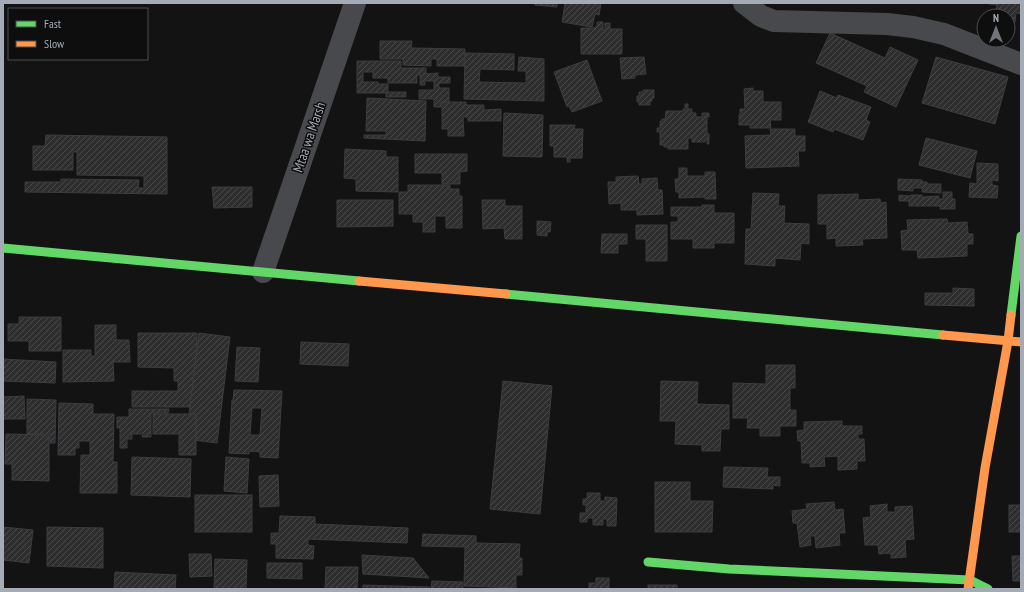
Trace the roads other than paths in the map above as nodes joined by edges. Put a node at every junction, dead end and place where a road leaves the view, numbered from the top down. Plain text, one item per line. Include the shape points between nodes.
1 (355, 3) edge
2 (744, 3) edge
3 (1021, 64) edge
4 (1021, 236) edge
5 (3, 248) edge
6 (264, 272) junction
7 (1008, 341) junction
8 (1021, 342) edge
9 (648, 562) dead end
10 (969, 584) edge
11 (988, 589) edge

1 - 6 street, Mtaa wa Marsh
2 - 3 street via 761,16 774,21 887,24 936,32
4 - 7 street
5 - 6 street
6 - 7 street
7 - 8 street
7 - 10 street via 985,468
9 - 10 street
10 - 11 street

